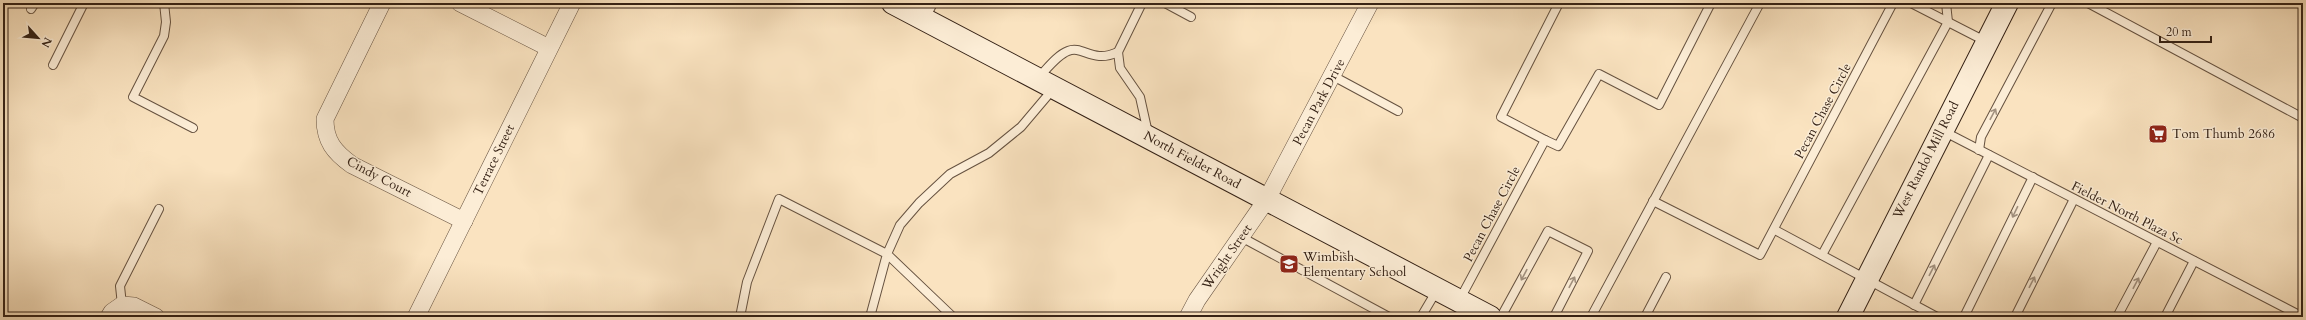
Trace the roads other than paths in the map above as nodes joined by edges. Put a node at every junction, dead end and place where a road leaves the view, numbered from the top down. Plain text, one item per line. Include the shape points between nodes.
1 (84, 3) edge
2 (164, 3) edge
3 (382, 3) edge
4 (460, 3) edge
5 (572, 3) edge
6 (894, 3) edge
7 (1142, 3) edge
8 (1165, 3) edge
9 (1370, 3) edge
10 (1559, 3) edge
11 (1711, 3) edge
12 (1760, 3) edge
13 (1893, 3) edge
14 (1911, 3) edge
15 (1946, 3) edge
16 (2007, 3) edge
17 (2052, 3) edge
18 (2088, 3) edge
19 (929, 11) edge
20 (1191, 17) dead end
21 (1948, 22) junction
22 (1987, 42) junction
23 (549, 48) junction
24 (1118, 52) junction
25 (53, 66) dead end
26 (1333, 76) junction
27 (1046, 83) junction
28 (1398, 112) dead end
29 (2303, 118) edge
30 (193, 128) dead end
31 (1941, 130) junction
32 (1148, 137) junction
33 (1545, 140) junction
34 (1979, 150) junction
35 (1989, 155) junction
36 (2033, 177) junction
37 (1267, 199) junction
38 (2074, 199) junction
39 (1653, 201) junction
40 (159, 209) dead end
41 (464, 221) junction
42 (1775, 230) junction
43 (1241, 237) junction
44 (2158, 242) junction
45 (887, 254) junction
46 (1822, 255) junction
47 (2194, 260) junction
48 (1666, 277) dead end
49 (1867, 280) junction
50 (1438, 288) junction
51 (1460, 300) junction
52 (122, 305) junction
53 (1914, 305) junction
54 (2303, 316) edge
55 (109, 317) edge
56 (156, 317) edge
57 (416, 317) edge
58 (740, 317) edge
59 (870, 317) edge
60 (953, 317) edge
61 (1188, 317) edge
62 (1389, 317) edge
63 (1422, 317) edge
64 (1490, 317) edge
65 (1502, 317) edge
66 (1554, 317) edge
67 (1591, 317) edge
68 (1645, 317) edge
69 (1848, 317) edge
70 (1937, 317) edge
71 (1964, 317) edge
72 (2015, 317) edge
73 (2117, 317) edge
74 (2165, 317) edge

1 - 25 lane
2 - 30 lane via 164,36 133,97
3 - 41 street, Cindy Court via 325,119 325,131 329,142 338,155 352,164
4 - 23 street
5 - 23 street, Terrace Street
6 - 19 main road, North Fielder Road
7 - 24 lane
8 - 20 lane
9 - 26 street, Pecan Park Drive
10 - 33 lane via 1501,117
11 - 33 lane via 1659,105 1599,74 1558,146
12 - 39 lane
13 - 42 lane, Pecan Chase Circle
14 - 21 lane
15 - 21 lane
16 - 22 main road, West Randol Mill Road
34 -> 17 lane via 1981,137
18 - 29 lane
19 - 27 main road, North Fielder Road
21 - 22 lane
21 - 46 lane
22 - 31 main road, West Randol Mill Road
23 - 41 street, Terrace Street
24 - 27 lane via 1106,57 1096,57 1074,50 1067,51
24 - 32 lane via 1120,68 1140,97
26 - 28 lane
26 - 37 street, Pecan Park Drive
27 - 32 main road, North Fielder Road
27 - 45 lane via 1021,127 988,153 950,174 919,203 900,225
31 - 34 lane, Fielder North Plaza Sc
31 - 49 main road, West Randol Mill Road
32 - 37 main road, North Fielder Road
33 - 51 lane, Pecan Chase Circle
34 - 35 lane, Fielder North Plaza Sc
35 - 36 lane, Fielder North Plaza Sc
53 -> 35 lane
36 - 38 lane, Fielder North Plaza Sc
36 -> 71 lane
37 - 43 street, Wright Street
37 - 50 main road, North Fielder Road
38 - 44 lane, Fielder North Plaza Sc
72 -> 38 lane
39 - 42 lane, Pecan Chase Circle via 1760,255
39 - 67 lane
40 - 52 lane via 120,286
41 - 57 street, Terrace Street
42 - 46 lane
43 - 61 street, Wright Street
43 - 62 lane
44 - 47 lane, Fielder North Plaza Sc
73 -> 44 lane
45 - 58 lane via 780,199 747,282
45 - 59 lane
45 - 60 lane
46 - 49 lane
47 - 54 lane, Fielder North Plaza Sc
47 - 74 lane
48 - 68 lane
49 - 53 lane
49 - 69 main road, West Randol Mill Road
50 - 51 main road, North Fielder Road
50 - 63 lane
51 - 64 main road, North Fielder Road
52 - 55 street
52 - 56 street via 134,306
53 - 70 lane
66 -> 65 lane via 1588,251 1548,231

